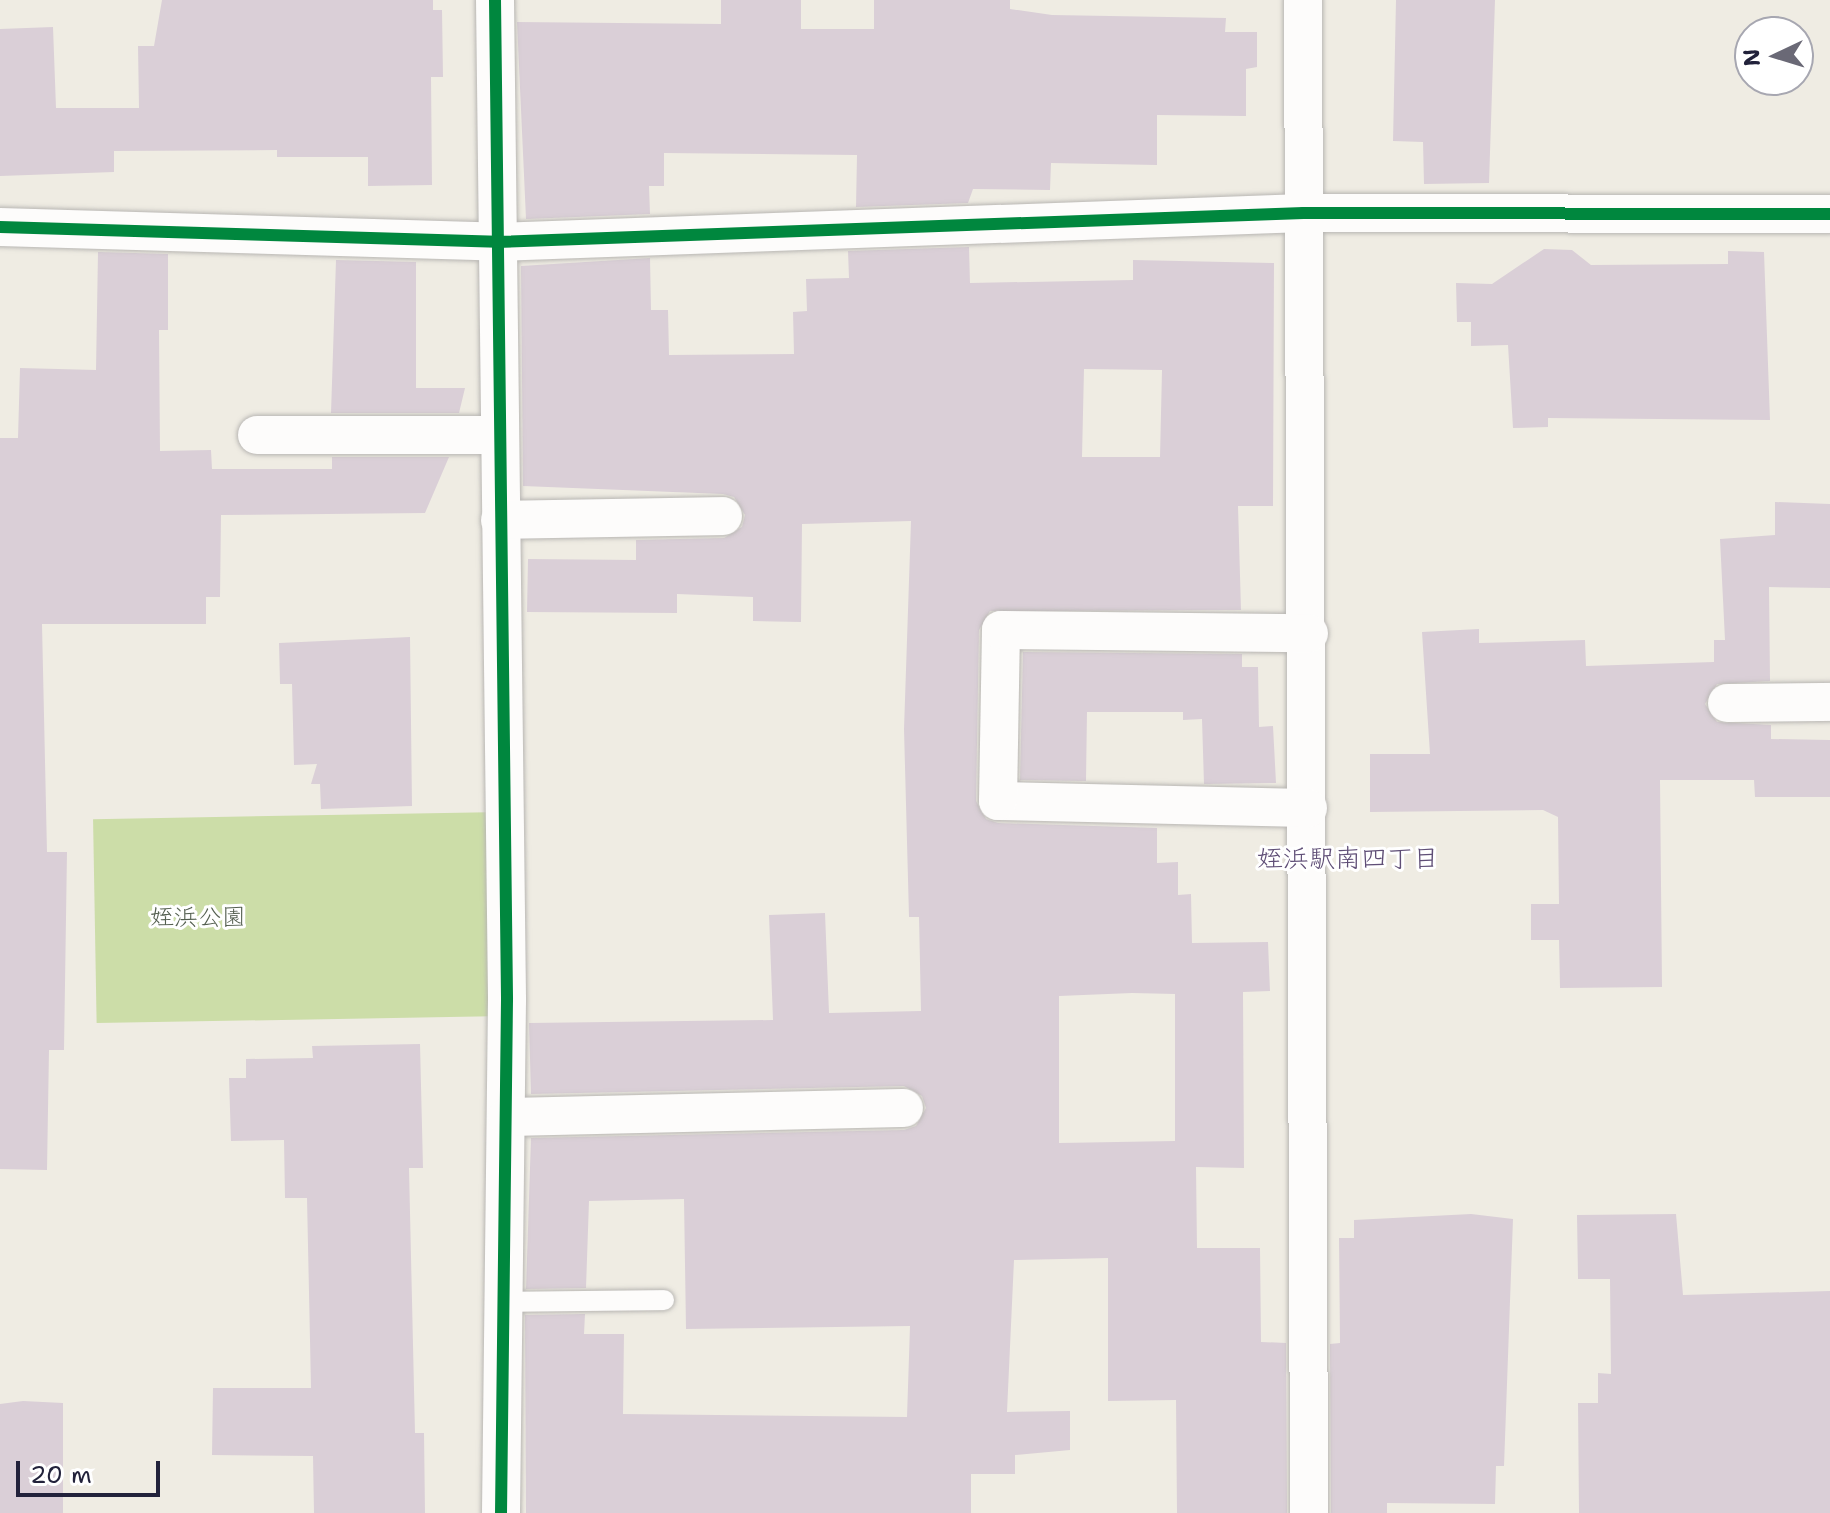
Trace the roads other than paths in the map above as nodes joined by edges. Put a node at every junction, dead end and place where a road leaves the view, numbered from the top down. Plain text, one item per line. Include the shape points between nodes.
1 (495, 0) edge
2 (1303, 0) edge
3 (1303, 213) junction
4 (1830, 214) edge
5 (0, 227) edge
6 (497, 242) junction
7 (257, 435) dead end
8 (499, 435) junction
9 (723, 516) dead end
10 (500, 520) junction
11 (1309, 633) junction
12 (1830, 702) edge
13 (1727, 703) dead end
14 (1308, 808) junction
15 (904, 1108) dead end
16 (507, 1117) junction
17 (664, 1300) dead end
18 (502, 1302) junction
19 (501, 1513) edge
20 (1309, 1513) edge

1 - 6 street
2 - 3 street
3 - 4 street
3 - 6 street
3 - 11 street
5 - 6 street
6 - 8 street
7 - 8 street
8 - 10 street
9 - 10 street
10 - 16 street
11 - 14 street
11 - 14 street via 1001,630 998,801
12 - 13 street
14 - 20 street
15 - 16 street
16 - 18 street
17 - 18 lane
18 - 19 street

